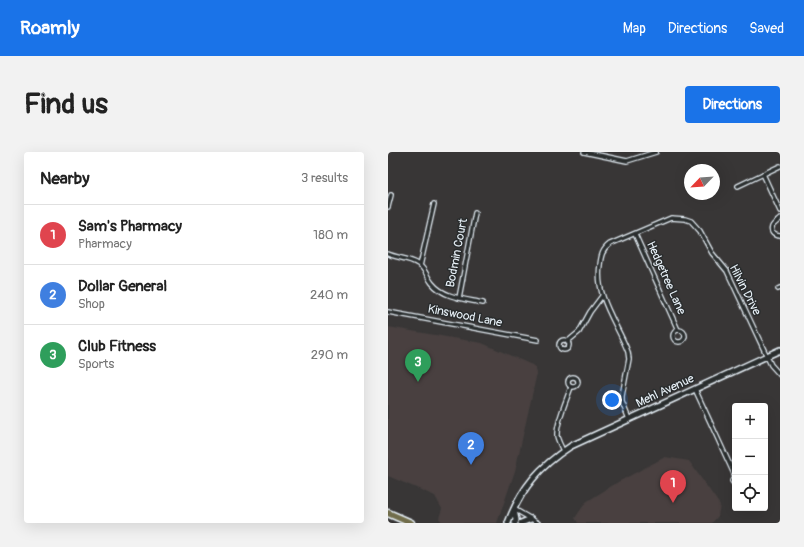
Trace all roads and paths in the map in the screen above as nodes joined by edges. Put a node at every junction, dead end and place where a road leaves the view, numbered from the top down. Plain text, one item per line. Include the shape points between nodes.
1 (584, 152) edge
2 (656, 152) edge
3 (780, 166) edge
4 (763, 174) junction
5 (738, 186) dead end
6 (391, 195) dead end
7 (434, 204) dead end
8 (388, 206) edge
9 (780, 211) edge
10 (475, 213) dead end
11 (780, 219) edge
12 (636, 234) junction
13 (780, 236) edge
14 (388, 254) edge
15 (420, 266) junction
16 (602, 296) junction
17 (459, 298) junction
18 (483, 303) dead end
19 (388, 312) edge
20 (678, 330) dead end
21 (538, 340) dead end
22 (567, 342) dead end
23 (780, 350) edge
24 (766, 356) junction
25 (780, 375) edge
26 (572, 387) dead end
27 (695, 389) junction
28 (629, 419) junction
29 (563, 451) junction
30 (735, 475) edge
31 (514, 509) junction
32 (388, 513) edge
33 (531, 519) junction
34 (411, 523) edge
35 (508, 523) edge
36 (515, 523) edge
37 (521, 523) edge
38 (538, 523) edge

1 - 2 street via 627,161
3 - 4 street
4 - 5 street
4 - 9 street
6 - 8 street
7 - 15 street
10 - 17 street, Bodmin Court
11 - 13 street via 772,229 775,235
12 - 16 street via 605,248 598,276
12 - 20 street, Hedgetree Lane
12 - 24 street, Hilvin Drive via 671,218 692,221 727,272
14 - 15 street
15 - 17 street via 440,291
16 - 22 street via 579,332
16 - 28 street via 628,352 622,402
17 - 18 street
19 - 21 street, Kinswood Lane
23 - 24 street, Mehl Avenue
24 - 25 street, Hilvin Drive
24 - 27 street, Mehl Avenue
26 - 29 street via 562,411 557,436
27 - 28 street, Mehl Avenue
27 - 30 street
28 - 29 street, Mehl Avenue
29 - 31 street, Mehl Avenue via 536,474
31 - 33 street
31 - 35 street, Mehl Avenue
31 - 36 street
32 - 34 main road
33 - 37 street
33 - 38 street

